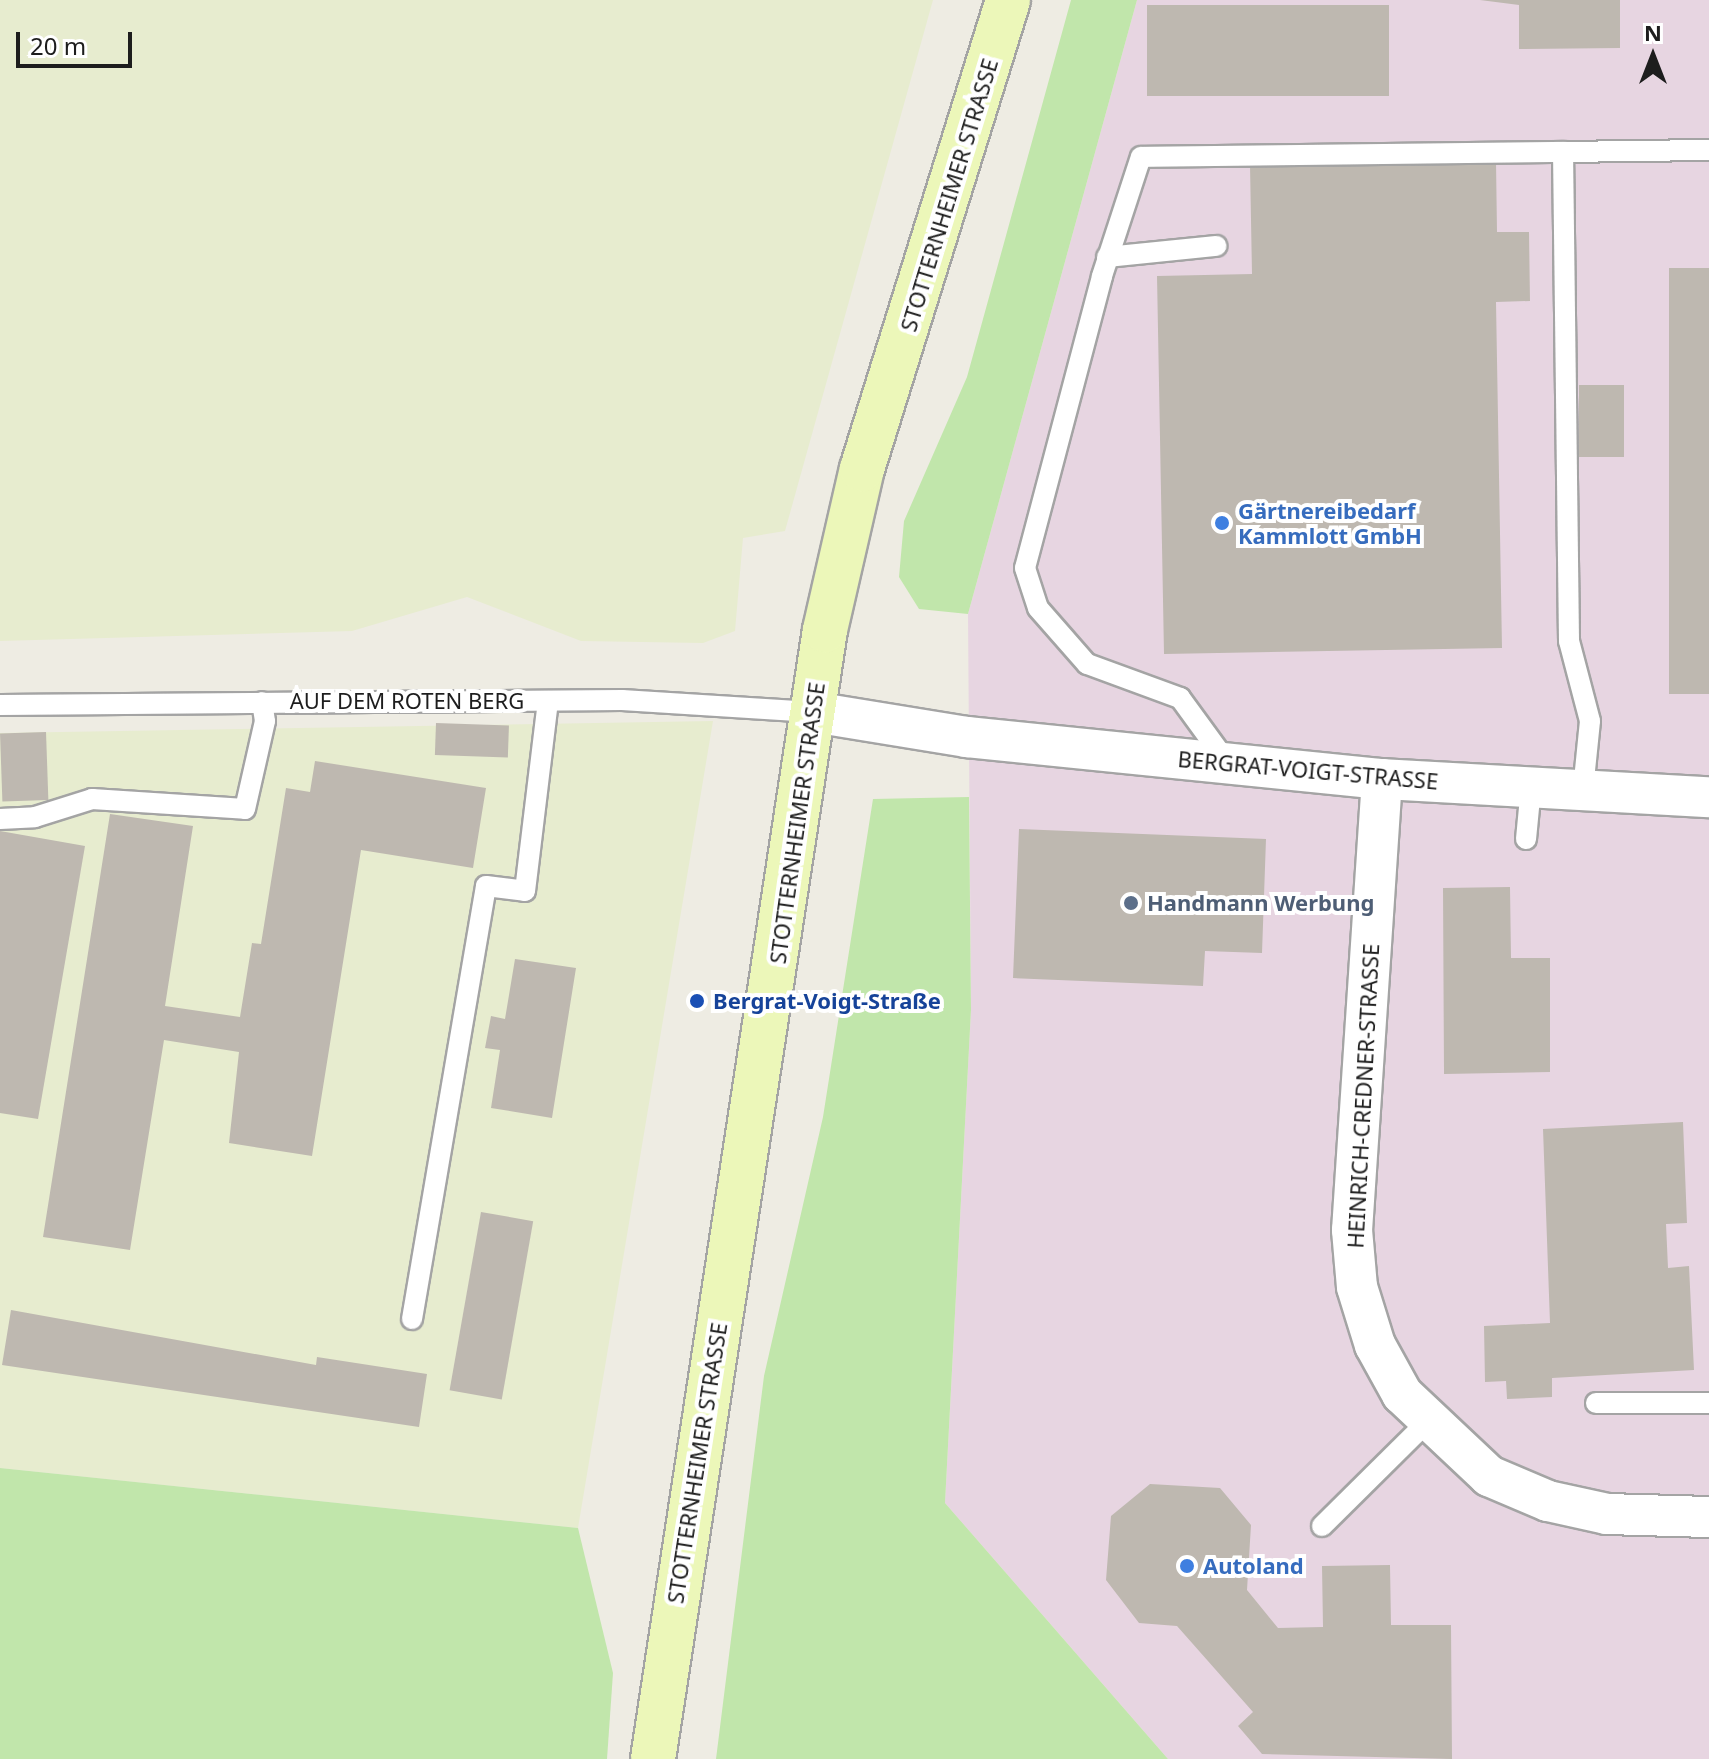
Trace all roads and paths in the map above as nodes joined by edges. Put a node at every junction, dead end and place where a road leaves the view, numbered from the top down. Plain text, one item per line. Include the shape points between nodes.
1 (1008, 0) edge
2 (1709, 150) edge
3 (1563, 152) junction
4 (1216, 246) dead end
5 (1107, 257) junction
6 (548, 701) junction
7 (262, 702) junction
8 (0, 705) edge
9 (813, 712) junction
10 (1228, 763) junction
11 (1382, 779) junction
12 (1531, 787) junction
13 (1583, 790) junction
14 (1709, 797) edge
15 (0, 819) edge
16 (1526, 839) dead end
17 (412, 1319) dead end
18 (1596, 1403) dead end
19 (1709, 1403) edge
20 (1428, 1421) junction
21 (1709, 1517) edge
22 (1322, 1526) dead end
23 (653, 1759) edge

1 - 9 main road, STOTTERNHEIMER STRASSE via 862,469
2 - 3 lane
3 - 5 lane via 1141,157
3 - 13 lane via 1569,641 1590,721
4 - 5 lane
5 - 10 lane via 1025,568 1038,608 1087,664 1180,698
6 - 7 lane, AUF DEM ROTEN BERG
6 - 9 lane, AUF DEM ROTEN BERG
6 - 17 lane via 525,891 486,886
7 - 8 lane, AUF DEM ROTEN BERG
7 - 15 lane via 265,721 245,809 92,799 35,817
9 - 10 street, BERGRAT-VOIGT-STRASSE via 967,737
9 - 23 main road, STOTTERNHEIMER STRASSE
10 - 11 street, BERGRAT-VOIGT-STRASSE
11 - 12 street, BERGRAT-VOIGT-STRASSE
11 - 20 street, HEINRICH-CREDNER-STRASSE via 1352,1230 1357,1287 1375,1345 1402,1394
12 - 13 street, BERGRAT-VOIGT-STRASSE
12 - 16 lane
13 - 14 street, BERGRAT-VOIGT-STRASSE
18 - 19 lane
20 - 21 street, HEINRICH-CREDNER-STRASSE via 1489,1476 1548,1501 1607,1514
20 - 22 lane

